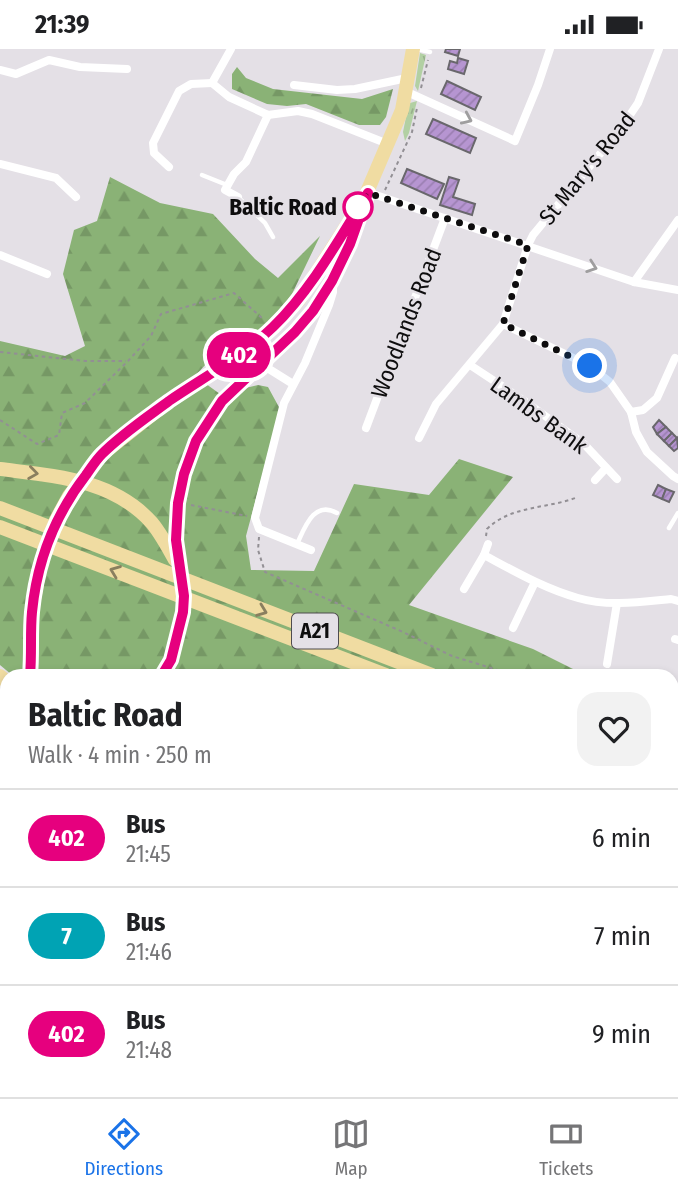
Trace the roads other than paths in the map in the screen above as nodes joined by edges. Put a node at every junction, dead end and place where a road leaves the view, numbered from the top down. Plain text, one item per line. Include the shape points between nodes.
1 (231, 49) edge
2 (415, 49) edge
3 (550, 49) edge
4 (659, 49) edge
5 (430, 52) road end
6 (127, 69) dead end
7 (0, 70) edge
8 (212, 83) junction
9 (406, 84) junction
10 (294, 85) dead end
11 (268, 115) junction
12 (388, 144) junction
13 (0, 164) edge
14 (169, 167) dead end
15 (202, 174) dead end
16 (228, 185) junction
17 (375, 195) junction
18 (76, 197) dead end
19 (238, 197) joint
20 (445, 218) junction
21 (678, 220) edge
22 (273, 237) dead end
23 (528, 245) junction
24 (0, 255) edge
25 (47, 274) dead end
26 (332, 281) junction
27 (634, 282) junction
28 (678, 290) edge
29 (503, 324) junction
30 (247, 349) junction
31 (675, 358) dead end
32 (261, 364) junction
33 (470, 365) junction
34 (293, 384) junction
35 (631, 412) junction
36 (366, 428) dead end
37 (419, 438) dead end
38 (606, 468) junction
39 (0, 469) edge
40 (617, 479) dead end
41 (678, 479) edge
42 (594, 480) dead end
43 (0, 508) edge
44 (337, 513) dead end
45 (678, 513) edge
46 (0, 527) edge
47 (669, 528) dead end
48 (170, 540) junction
49 (488, 544) road end
50 (296, 545) junction
51 (311, 550) dead end
52 (484, 555) junction
53 (535, 582) junction
54 (464, 589) dead end
55 (678, 601) edge
56 (617, 603) junction
57 (513, 628) dead end
58 (607, 664) dead end
59 (31, 669) edge
60 (166, 669) edge
61 (370, 669) edge
62 (416, 669) edge

1 - 8 street
2 - 5 lane
2 - 9 highway
9 -> 3 street via 419,97 515,141
4 - 23 street, St Mary's Road via 638,103
6 - 7 street via 49,60 16,75
8 - 11 street via 229,97
8 - 14 street via 191,84 178,92 153,143 154,153
9 - 10 street via 337,90
9 - 12 highway via 402,110
11 - 12 street via 312,114
11 - 16 street via 246,162
12 - 17 highway
13 - 18 street via 57,178
15 - 16 lane
16 - 19 street via 225,190
17 - 20 street
17 - 26 highway
17 - 30 highway via 299,300
19 - 22 lane
20 - 23 street
20 - 36 street, Woodlands Road
21 - 27 street
23 -> 27 street
23 - 29 street, St Mary's Road
24 - 25 street
26 - 32 highway via 313,311
26 - 34 street via 330,305
27 - 28 street
29 - 33 street
29 - 35 street via 590,366 610,382
30 - 32 street
30 - 59 highway via 169,401 101,455 69,496 40,566 32,611
31 - 35 street via 657,398 643,410
32 - 34 street
32 - 48 highway via 222,401 196,441
33 - 37 street via 436,404
33 - 38 street, Lambs Bank via 584,444
34 - 50 street via 255,517 259,529
35 - 41 street via 647,453
38 - 40 street, Lambs Bank
38 - 42 street, Lambs Bank
39 -> 48 highway via 97,486 131,504
43 -> 62 highway, A21
44 - 50 lane via 330,509 317,512
45 - 47 lane
61 -> 46 highway, A21
48 - 60 highway via 184,596
49 - 52 street
50 - 51 street
52 - 53 street
52 - 54 street
53 - 56 street via 580,599
53 - 57 street
55 - 56 street
56 - 58 street

